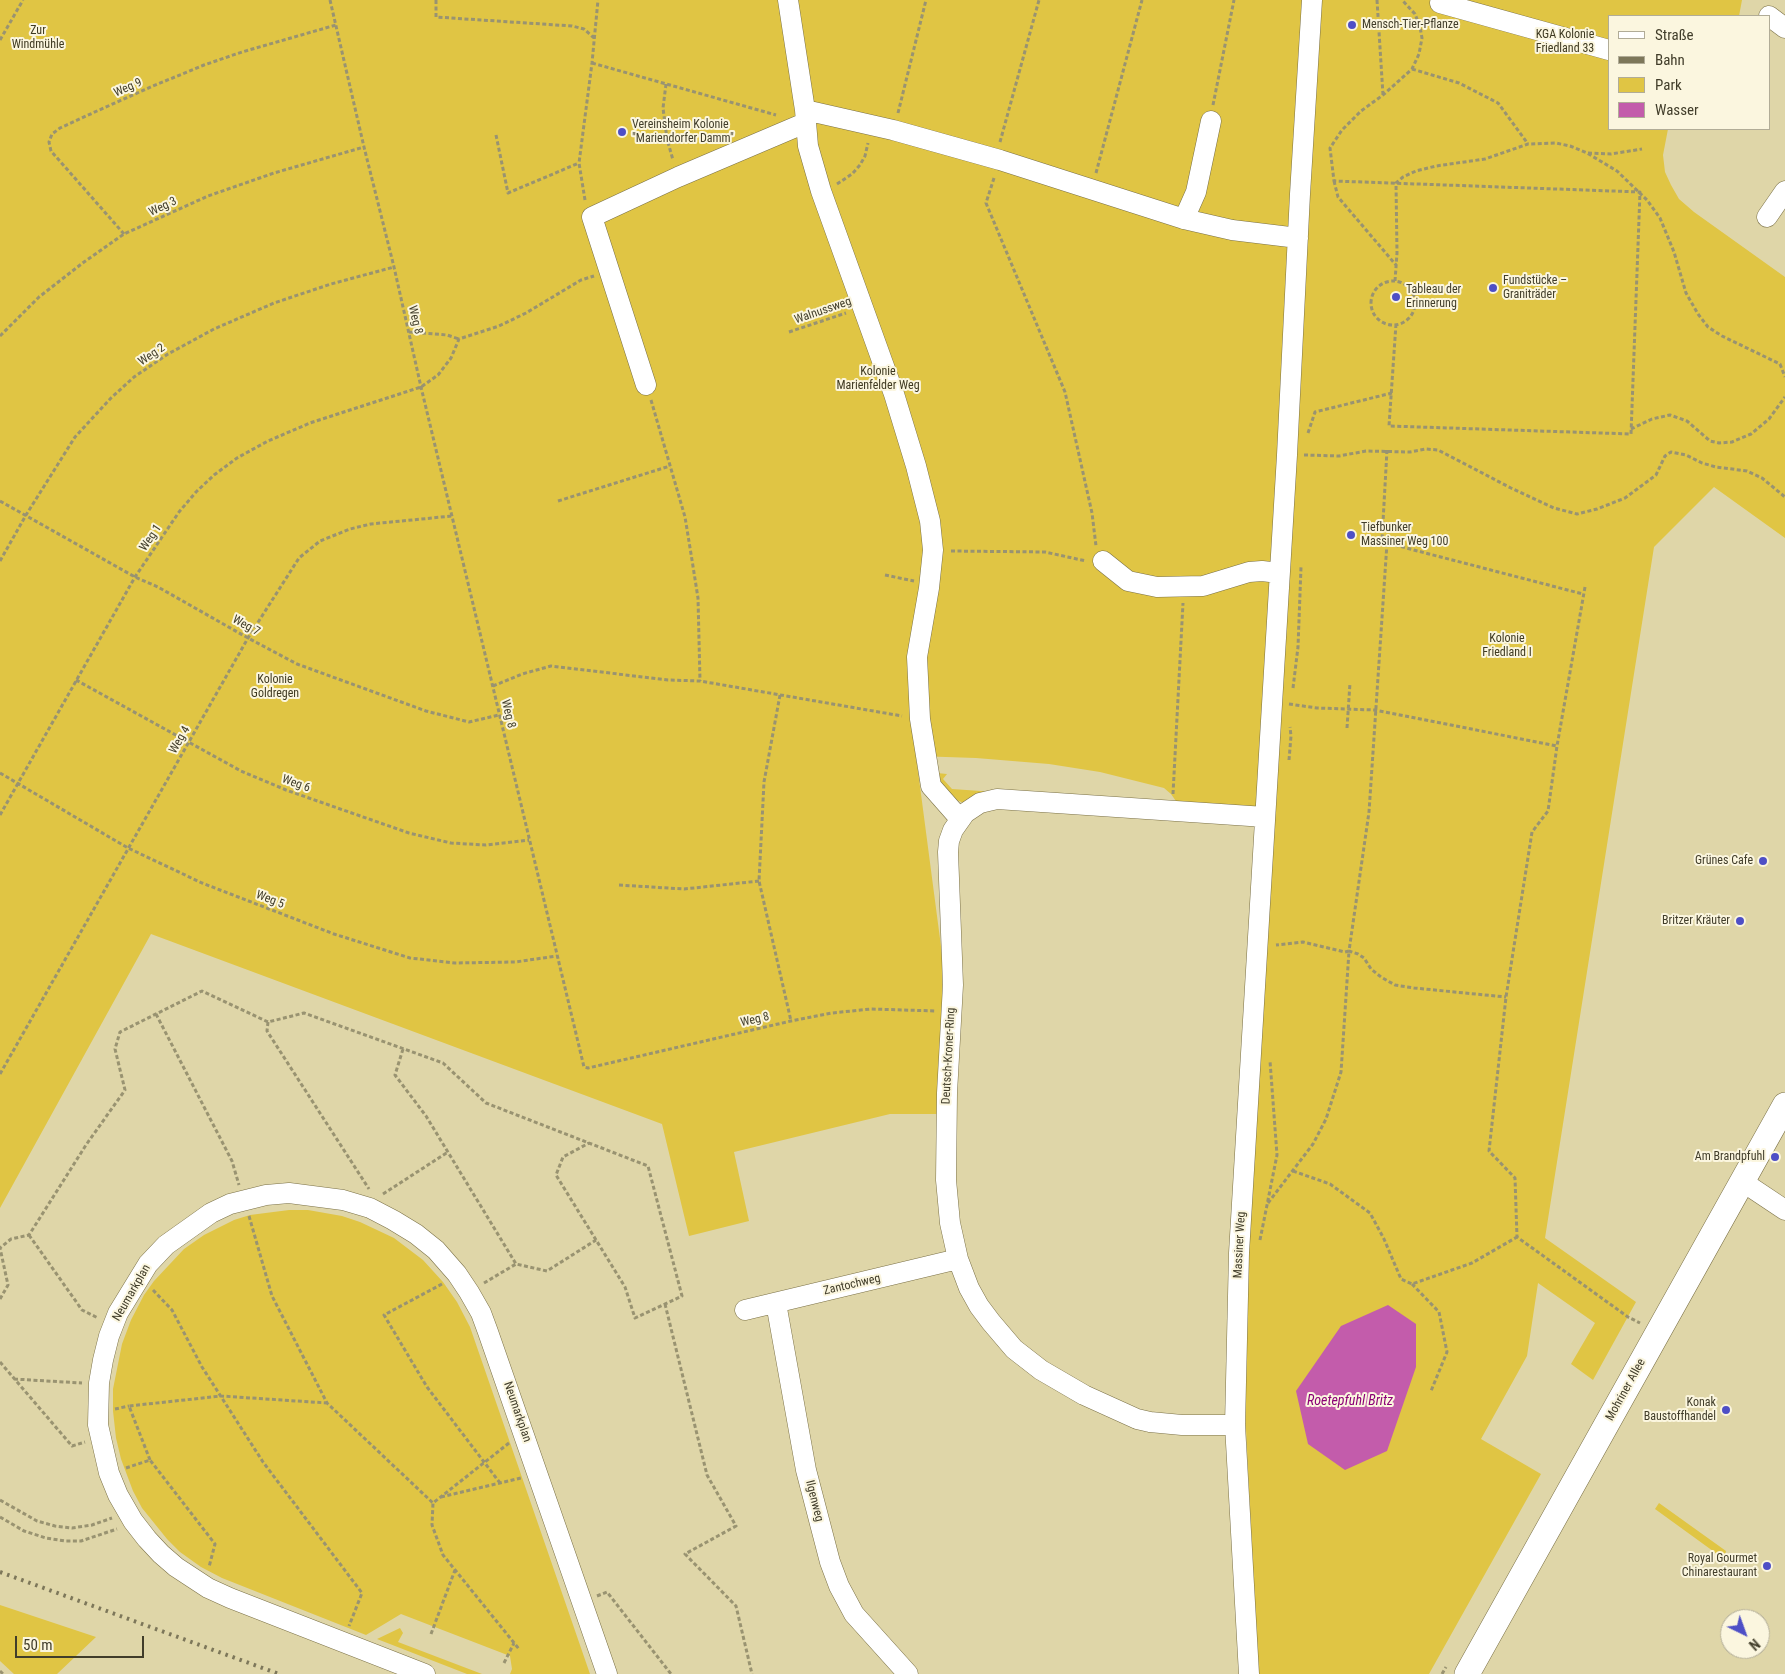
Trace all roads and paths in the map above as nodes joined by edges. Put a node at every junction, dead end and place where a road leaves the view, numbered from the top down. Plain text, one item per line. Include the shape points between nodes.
1 (23, 0) edge
2 (330, 0) edge
3 (436, 0) edge
4 (598, 0) edge
5 (788, 0) edge
6 (926, 0) edge
7 (1039, 0) edge
8 (1142, 0) edge
9 (1234, 0) edge
10 (1312, 0) edge
11 (1377, 0) edge
12 (1402, 0) edge
13 (1440, 4) dead end
14 (1770, 17) edge
15 (336, 25) junction
16 (1785, 28) edge
17 (594, 38) junction
18 (0, 40) edge
19 (1608, 50) edge
20 (592, 63) junction
21 (1412, 69) junction
22 (666, 84) junction
23 (1383, 95) junction
24 (805, 116) junction
25 (1210, 121) joint
26 (871, 125) junction
27 (893, 130) junction
28 (496, 134) dead end
29 (1528, 144) junction
30 (364, 148) junction
31 (1642, 149) dead end
32 (1588, 153) junction
33 (997, 160) junction
34 (579, 163) junction
35 (678, 177) junction
36 (1334, 181) junction
37 (1396, 183) junction
38 (1091, 190) junction
39 (821, 191) junction
40 (1785, 191) edge
41 (1640, 192) junction
42 (592, 217) junction
43 (1767, 217) dead end
44 (1184, 219) junction
45 (124, 234) junction
46 (1298, 238) junction
47 (1396, 265) junction
48 (394, 267) junction
49 (609, 271) junction
50 (1395, 281) junction
51 (863, 307) junction
52 (1396, 324) junction
53 (409, 332) junction
54 (789, 332) dead end
55 (0, 336) edge
56 (459, 338) junction
57 (1780, 364) junction
58 (1785, 367) edge
59 (1785, 378) edge
60 (646, 385) joint
61 (421, 387) junction
62 (1392, 393) junction
63 (1785, 397) edge
64 (1631, 429) junction
65 (1308, 432) dead end
66 (1387, 450) junction
67 (1287, 456) junction
68 (670, 466) junction
69 (1785, 497) edge
70 (0, 501) edge
71 (558, 501) dead end
72 (26, 515) junction
73 (452, 516) junction
74 (1387, 544) junction
75 (933, 550) junction
76 (0, 561) edge
77 (1103, 561) junction
78 (1279, 573) junction
79 (885, 575) dead end
80 (135, 577) junction
81 (929, 584) junction
82 (1585, 586) dead end
83 (1184, 587) junction
84 (1583, 594) junction
85 (248, 638) junction
86 (76, 680) junction
87 (700, 681) junction
88 (1350, 683) dead end
89 (493, 686) junction
90 (780, 695) junction
91 (1272, 702) junction
92 (1349, 708) junction
93 (1375, 710) junction
94 (500, 715) junction
95 (920, 719) junction
96 (1347, 728) dead end
97 (189, 742) junction
98 (1557, 746) junction
99 (0, 773) edge
100 (18, 783) junction
101 (1169, 801) dead end
102 (0, 815) edge
103 (1265, 817) junction
104 (960, 819) junction
105 (529, 840) junction
106 (128, 848) junction
107 (759, 881) junction
108 (619, 884) dead end
109 (1277, 936) dead end
110 (1349, 951) junction
111 (557, 956) junction
112 (1506, 997) junction
113 (951, 1011) junction
114 (156, 1014) junction
115 (791, 1021) junction
116 (268, 1022) junction
117 (403, 1049) junction
118 (1270, 1059) dead end
119 (0, 1074) edge
120 (1785, 1105) edge
121 (589, 1143) junction
122 (448, 1152) junction
123 (1293, 1171) junction
124 (1743, 1182) junction
125 (241, 1190) dead end
126 (370, 1190) dead end
127 (375, 1199) dead end
128 (1268, 1204) junction
129 (1785, 1210) edge
130 (248, 1212) dead end
131 (29, 1235) junction
132 (1517, 1237) junction
133 (596, 1240) junction
134 (1239, 1253) junction
135 (958, 1259) junction
136 (516, 1264) junction
137 (447, 1281) dead end
138 (1412, 1284) junction
139 (147, 1285) dead end
140 (479, 1286) dead end
141 (0, 1299) edge
142 (776, 1303) junction
143 (665, 1304) junction
144 (745, 1310) dead end
145 (103, 1320) dead end
146 (1658, 1333) junction
147 (0, 1362) edge
148 (14, 1379) junction
149 (88, 1383) dead end
150 (1431, 1391) dead end
151 (221, 1396) junction
152 (327, 1403) junction
153 (129, 1406) junction
154 (110, 1410) dead end
155 (1235, 1425) junction
156 (513, 1439) dead end
157 (90, 1441) dead end
158 (150, 1460) junction
159 (484, 1462) junction
160 (121, 1469) dead end
161 (526, 1477) dead end
162 (500, 1483) junction
163 (440, 1497) junction
164 (0, 1500) edge
165 (433, 1503) junction
166 (0, 1518) edge
167 (125, 1519) junction
168 (456, 1570) junction
169 (208, 1574) dead end
170 (593, 1598) dead end
171 (347, 1630) dead end
172 (431, 1634) dead end
173 (514, 1643) junction
174 (519, 1649) dead end
175 (504, 1663) dead end
176 (0, 1671) edge
177 (3, 1674) edge
178 (425, 1674) edge
179 (607, 1674) edge
180 (671, 1674) edge
181 (752, 1674) edge
182 (908, 1674) edge
183 (1249, 1674) edge
184 (1467, 1674) edge

1 - 18 path
2 - 15 path, Weg 8
3 - 17 path via 436,17 572,26 584,29
4 - 17 path
5 - 24 street
6 - 27 path
7 - 33 path
8 - 38 path
9 - 25 path
10 - 46 street, Massiner Weg
11 - 23 path
12 - 21 path via 1415,14 1422,38
13 - 19 street
14 - 16 street
15 - 30 path, Weg 8
15 - 45 path, Weg 9 via 204,65 52,134 49,142 51,151
17 - 20 path
20 - 22 path
20 - 34 path
21 - 23 path
21 - 29 path via 1459,83 1498,103
22 - 24 path
22 - 35 path via 663,108 667,139
23 - 36 path via 1342,130 1330,148
24 - 26 street
24 - 35 street
24 - 39 street via 808,146
25 - 44 street via 1196,192
26 - 27 street
26 - 39 path via 860,165 838,184
27 - 33 street
28 - 34 path via 508,193
29 - 32 path via 1556,143
29 - 37 path via 1485,159 1416,171
30 - 45 path, Weg 3 via 274,173 208,196
30 - 48 path, Weg 8
31 - 32 path via 1611,154
32 - 41 path via 1617,171
33 - 38 street
33 - 77 path via 986,203 1065,392 1092,513 1096,546
34 - 42 path via 587,212
35 - 42 street
36 - 37 path
36 - 47 path via 1338,197
37 - 41 path
37 - 47 path
38 - 44 street
39 - 51 street
40 - 43 street
41 - 57 path via 1660,218 1686,293 1708,327
41 - 64 path
42 - 49 street
44 - 46 street via 1232,230
45 - 55 path, Weg 3 via 39,297
46 - 67 street, Massiner Weg
47 - 50 path
48 - 53 path, Weg 8
48 - 72 path, Weg 2 via 274,303 214,329 168,354 128,382 75,437
49 - 56 path via 581,280 526,314
49 - 60 street
50 - 52 path via 1412,291 1415,306 1409,318
50 - 52 path via 1386,282 1375,291 1372,304 1382,322
51 - 54 path, Walnussweg
51 - 75 street via 916,466 930,521
52 - 62 path
53 - 56 path
53 - 61 path, Weg 8
56 - 61 path via 451,358 438,375
57 - 58 path
57 - 59 path
60 - 68 path
61 - 73 path, Weg 8
61 - 80 path, Weg 1 via 310,423 268,440 237,458 196,492
62 - 64 path via 1389,426 1631,434
62 - 65 path via 1315,412
63 - 64 path via 1769,419 1751,434 1732,442 1710,441 1687,421 1670,414
66 - 67 path via 1366,450 1339,456
66 - 69 path via 1438,450 1554,508 1577,514 1625,498 1656,475 1665,456 1671,452 1716,467 1747,471 1762,478
66 - 74 path via 1382,540
67 - 78 street, Massiner Weg
68 - 71 path
68 - 87 path via 684,517 698,598
70 - 72 path, Weg 7
72 - 76 path, Weg 2
72 - 80 path, Weg 7
73 - 85 path, Weg 4 via 371,524 320,541 299,558
73 - 89 path, Weg 8
74 - 84 path
74 - 93 path
75 - 77 path via 1045,552 1095,563
75 - 81 street
77 - 83 street via 1128,582 1157,588
78 - 83 street via 1249,572 1203,586
78 - 91 street, Massiner Weg
79 - 81 path
80 - 85 path, Weg 7
80 - 86 path, Weg 1
81 - 95 street via 917,657
82 - 84 path
83 - 101 path via 1173,796
84 - 98 path
85 - 94 path, Weg 7 via 297,664 426,711 469,722
85 - 97 path, Weg 4
86 - 97 path, Weg 6
86 - 100 path, Weg 1
87 - 89 path via 551,666
87 - 90 path
88 - 92 path
89 - 94 path, Weg 8
90 - 95 path
90 - 107 path via 764,782
91 - 92 path
91 - 103 street, Massiner Weg
92 - 93 path
92 - 96 path
93 - 98 path
93 - 110 path via 1369,812
94 - 105 path, Weg 8
95 - 104 street via 931,786
97 - 105 path, Weg 6 via 240,771 409,833 451,843 486,845
97 - 106 path, Weg 4
98 - 112 path via 1548,811 1532,832
99 - 100 path, Weg 5
100 - 102 path, Weg 1
100 - 106 path, Weg 5
103 - 104 street, Deutsch-Kroner-Ring via 997,799 980,803
103 - 134 street, Massiner Weg
104 - 113 street, Deutsch-Kroner-Ring via 949,841 948,852
105 - 111 path, Weg 8
106 - 111 path, Weg 5 via 202,883 334,934 410,958 454,964 514,962
106 - 119 path, Weg 4
107 - 108 path via 684,889
107 - 115 path
109 - 110 path via 1276,945 1303,942
110 - 112 path via 1364,958 1371,969 1395,985
110 - 123 path via 1341,1072 1326,1118 1313,1144
111 - 115 path, Weg 8 via 584,1067
112 - 132 path via 1489,1151 1515,1178
113 - 115 path, Weg 8 via 871,1009
113 - 135 street, Deutsch-Kroner-Ring via 945,1163 950,1223
114 - 116 path via 202,991
114 - 125 path via 232,1161
114 - 131 path via 120,1032 115,1049 125,1090
116 - 117 path via 304,1013
116 - 126 path via 267,1031
117 - 121 path via 443,1063 486,1103
117 - 122 path via 395,1075
118 - 128 path via 1277,1155
120 - 124 main road, Mohriner Allee
121 - 133 path via 563,1157 556,1175
121 - 143 path via 648,1166 682,1296
122 - 127 path
122 - 136 path
123 - 128 path
123 - 138 path via 1330,1184 1370,1213 1400,1279
124 - 129 street
124 - 146 main road, Mohriner Allee
128 - 134 path via 1255,1253
130 - 152 path via 272,1296
131 - 141 path via 11,1239 0,1248 8,1285
131 - 145 path via 82,1310
132 - 138 path via 1472,1264
132 - 146 path via 1628,1317
133 - 136 path via 548,1271
133 - 143 path via 625,1286 635,1318
134 - 155 street, Massiner Weg
135 - 142 street, Zantochweg
135 - 155 street, Deutsch-Kroner-Ring via 974,1298 1002,1337 1027,1360 1057,1380 1137,1419 1164,1424
136 - 140 path
137 - 159 path via 384,1315 427,1387
138 - 150 path via 1439,1312 1447,1352
139 - 151 path via 172,1310
142 - 144 street, Zantochweg
142 - 182 street, Ilgenweg via 806,1470 830,1562 854,1614
143 - 181 path via 707,1475 736,1526 685,1554 736,1606
146 - 184 main road, Mohriner Allee
147 - 148 path
148 - 149 path
148 - 157 path via 72,1446
151 - 152 path
151 - 153 path
151 - 171 path via 263,1462 362,1593
152 - 165 path
153 - 154 path
153 - 158 path
155 - 183 street, Massiner Weg
156 - 159 path
158 - 160 path
158 - 169 path via 215,1544
159 - 162 path
159 - 163 path
161 - 162 path
162 - 163 path
163 - 165 path
164 - 167 path via 37,1521 55,1526 72,1528
165 - 168 path via 432,1525 443,1554
166 - 167 path via 46,1538 65,1541 99,1536
167 - 178 street, Neumarkplan via 176,1568 208,1588
167 - 179 street, Neumarkplan via 100,1438 98,1407 109,1336 118,1313 148,1264 188,1228 230,1204 289,1193 343,1200 370,1208 430,1245 457,1274 481,1313
168 - 172 path
168 - 173 path
170 - 180 path via 607,1592
173 - 174 path
173 - 175 path
176 - 177 path

